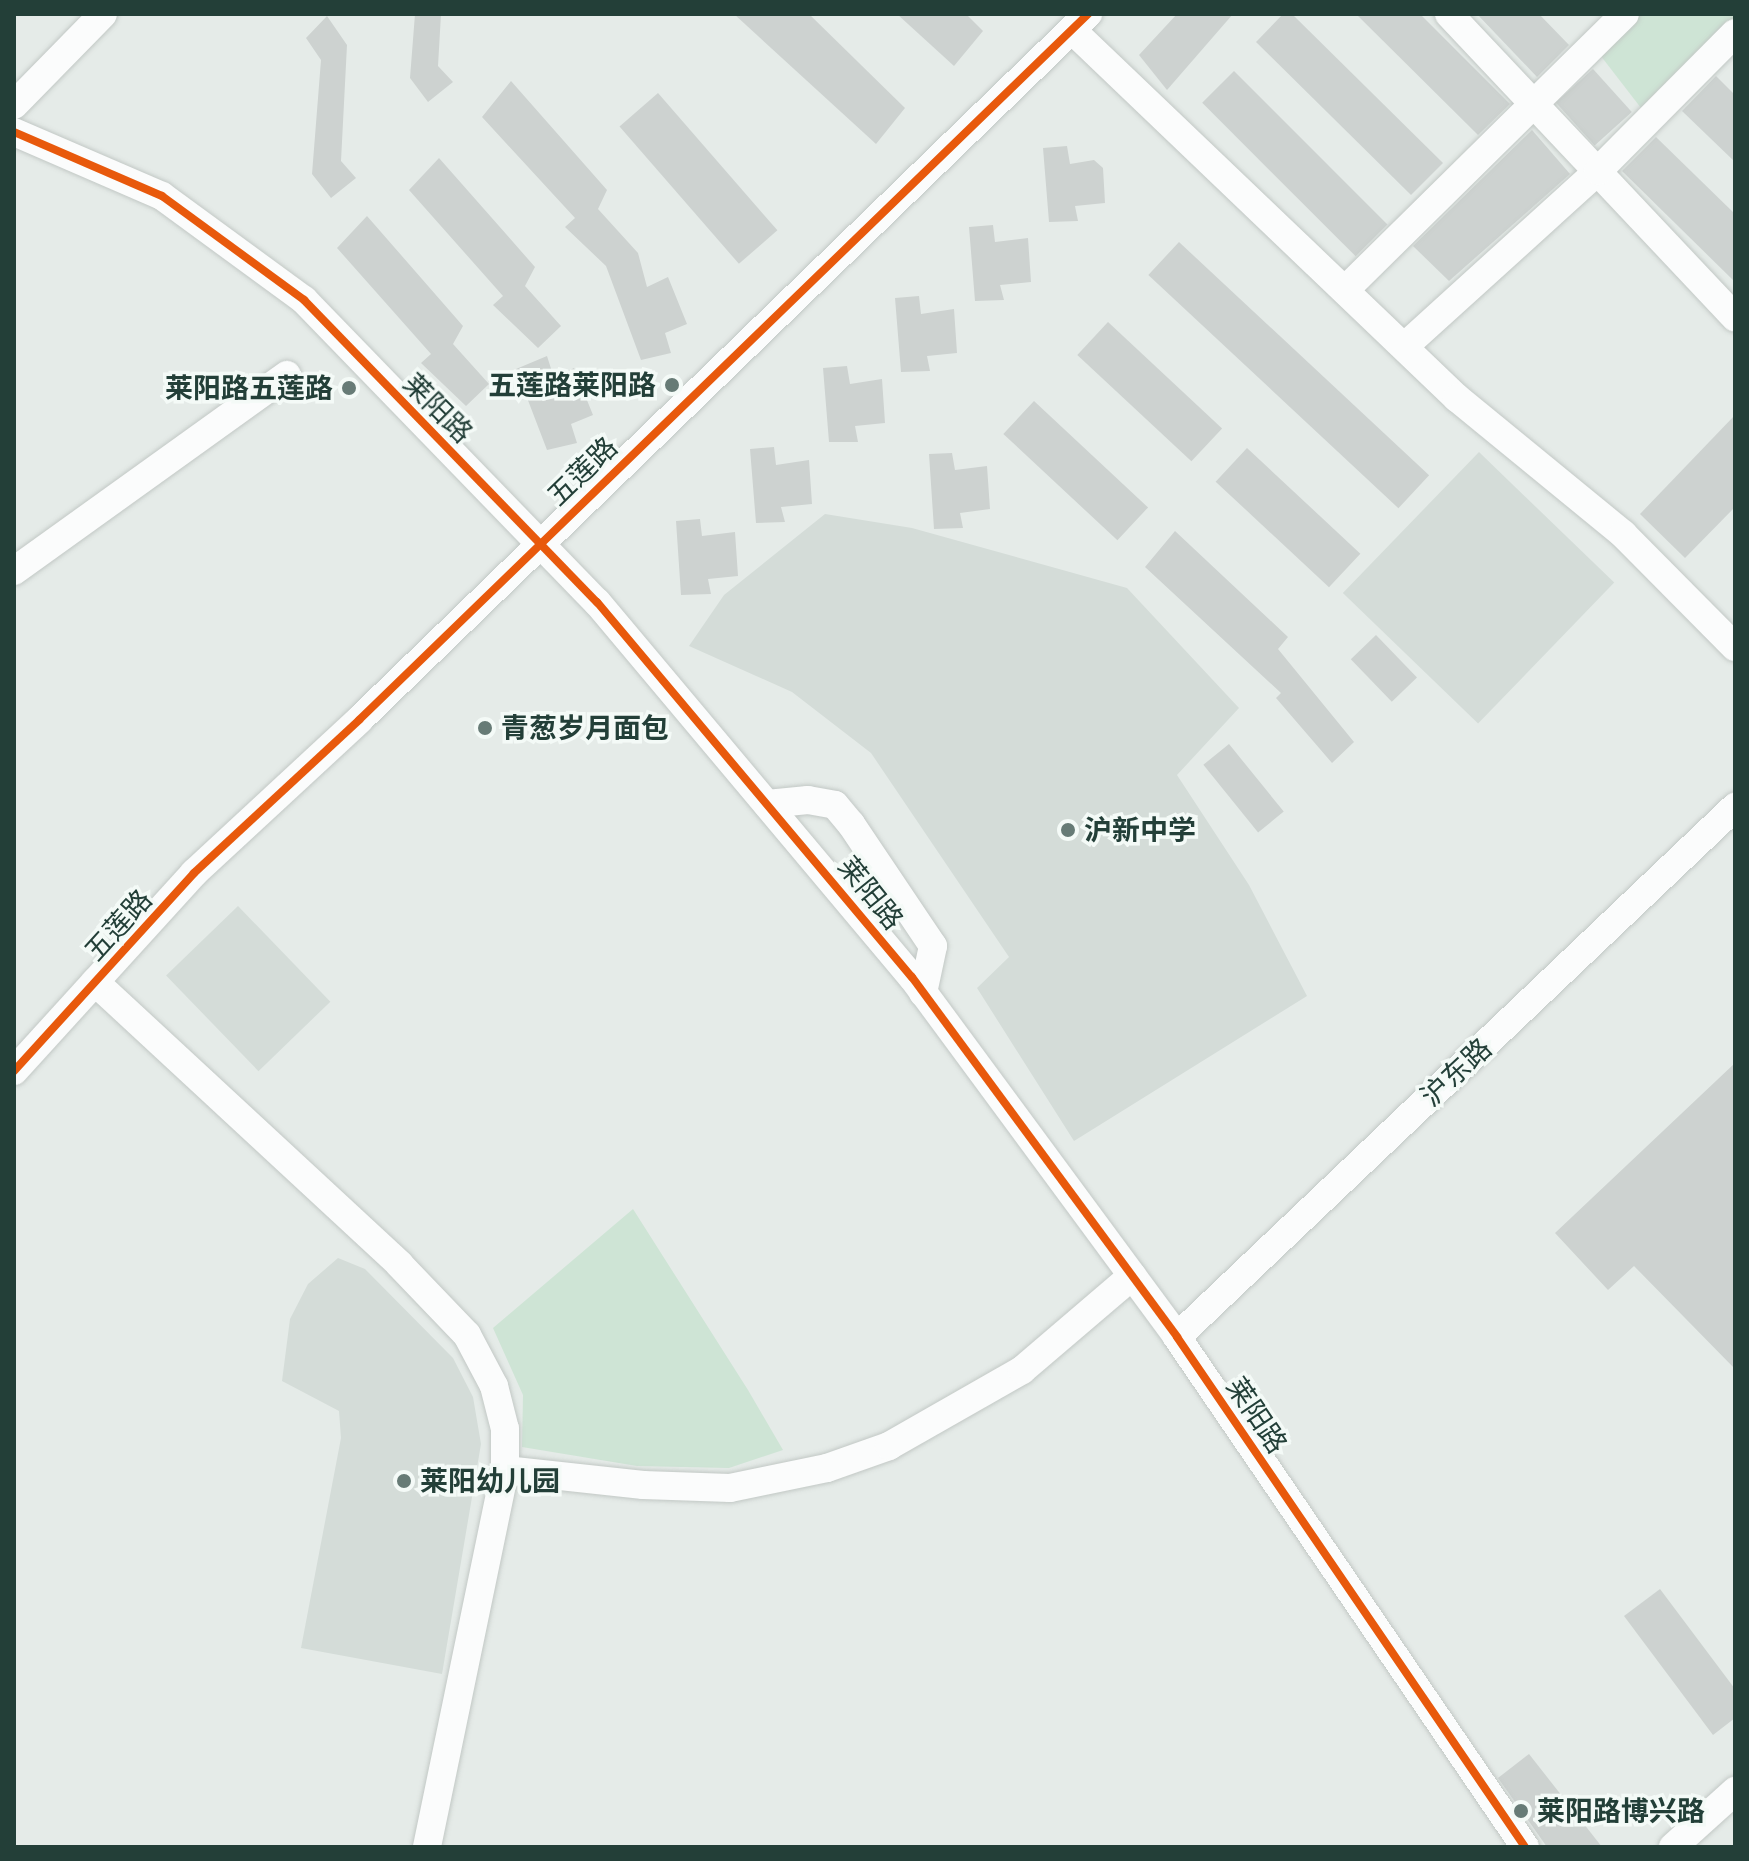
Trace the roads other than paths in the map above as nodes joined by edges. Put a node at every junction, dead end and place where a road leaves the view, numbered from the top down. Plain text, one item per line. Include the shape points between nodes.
1 (103, 14) edge
2 (1449, 14) edge
3 (1625, 14) edge
4 (1080, 22) edge
5 (1735, 33) edge
6 (1533, 102) junction
7 (14, 105) edge
8 (14, 132) edge
9 (1598, 171) junction
10 (1345, 290) junction
11 (1735, 318) edge
12 (1405, 346) junction
13 (287, 375) dead end
14 (542, 541) junction
15 (14, 571) edge
16 (1735, 647) edge
17 (767, 804) junction
18 (1735, 807) edge
19 (95, 982) junction
20 (923, 993) junction
21 (14, 1071) edge
22 (1132, 1276) junction
23 (1177, 1337) junction
24 (505, 1470) junction
25 (1735, 1791) edge
26 (1523, 1846) edge
27 (427, 1847) edge
28 (1673, 1847) edge

1 - 7 street
2 - 6 street
3 - 6 street
4 - 10 street
4 - 14 street, 五莲路
5 - 9 street
6 - 9 street
6 - 10 street
8 - 14 street, 莱阳路 via 162,196 304,300
9 - 11 street
9 - 12 street
10 - 12 street
12 - 16 street via 1457,398 1623,534
13 - 15 street
14 - 17 street, 莱阳路
14 - 19 street, 五莲路 via 194,873
17 - 20 street, 莱阳路
17 - 20 street via 808,800 835,805 851,824 933,946
18 - 23 street, 沪东路
19 - 21 street, 五莲路
19 - 24 street via 295,1165 467,1335 494,1386 505,1429
20 - 22 street, 莱阳路
22 - 23 street, 莱阳路
22 - 24 street via 1022,1370 889,1446 827,1468 730,1488
23 - 26 street, 莱阳路
24 - 27 street
25 - 28 street

